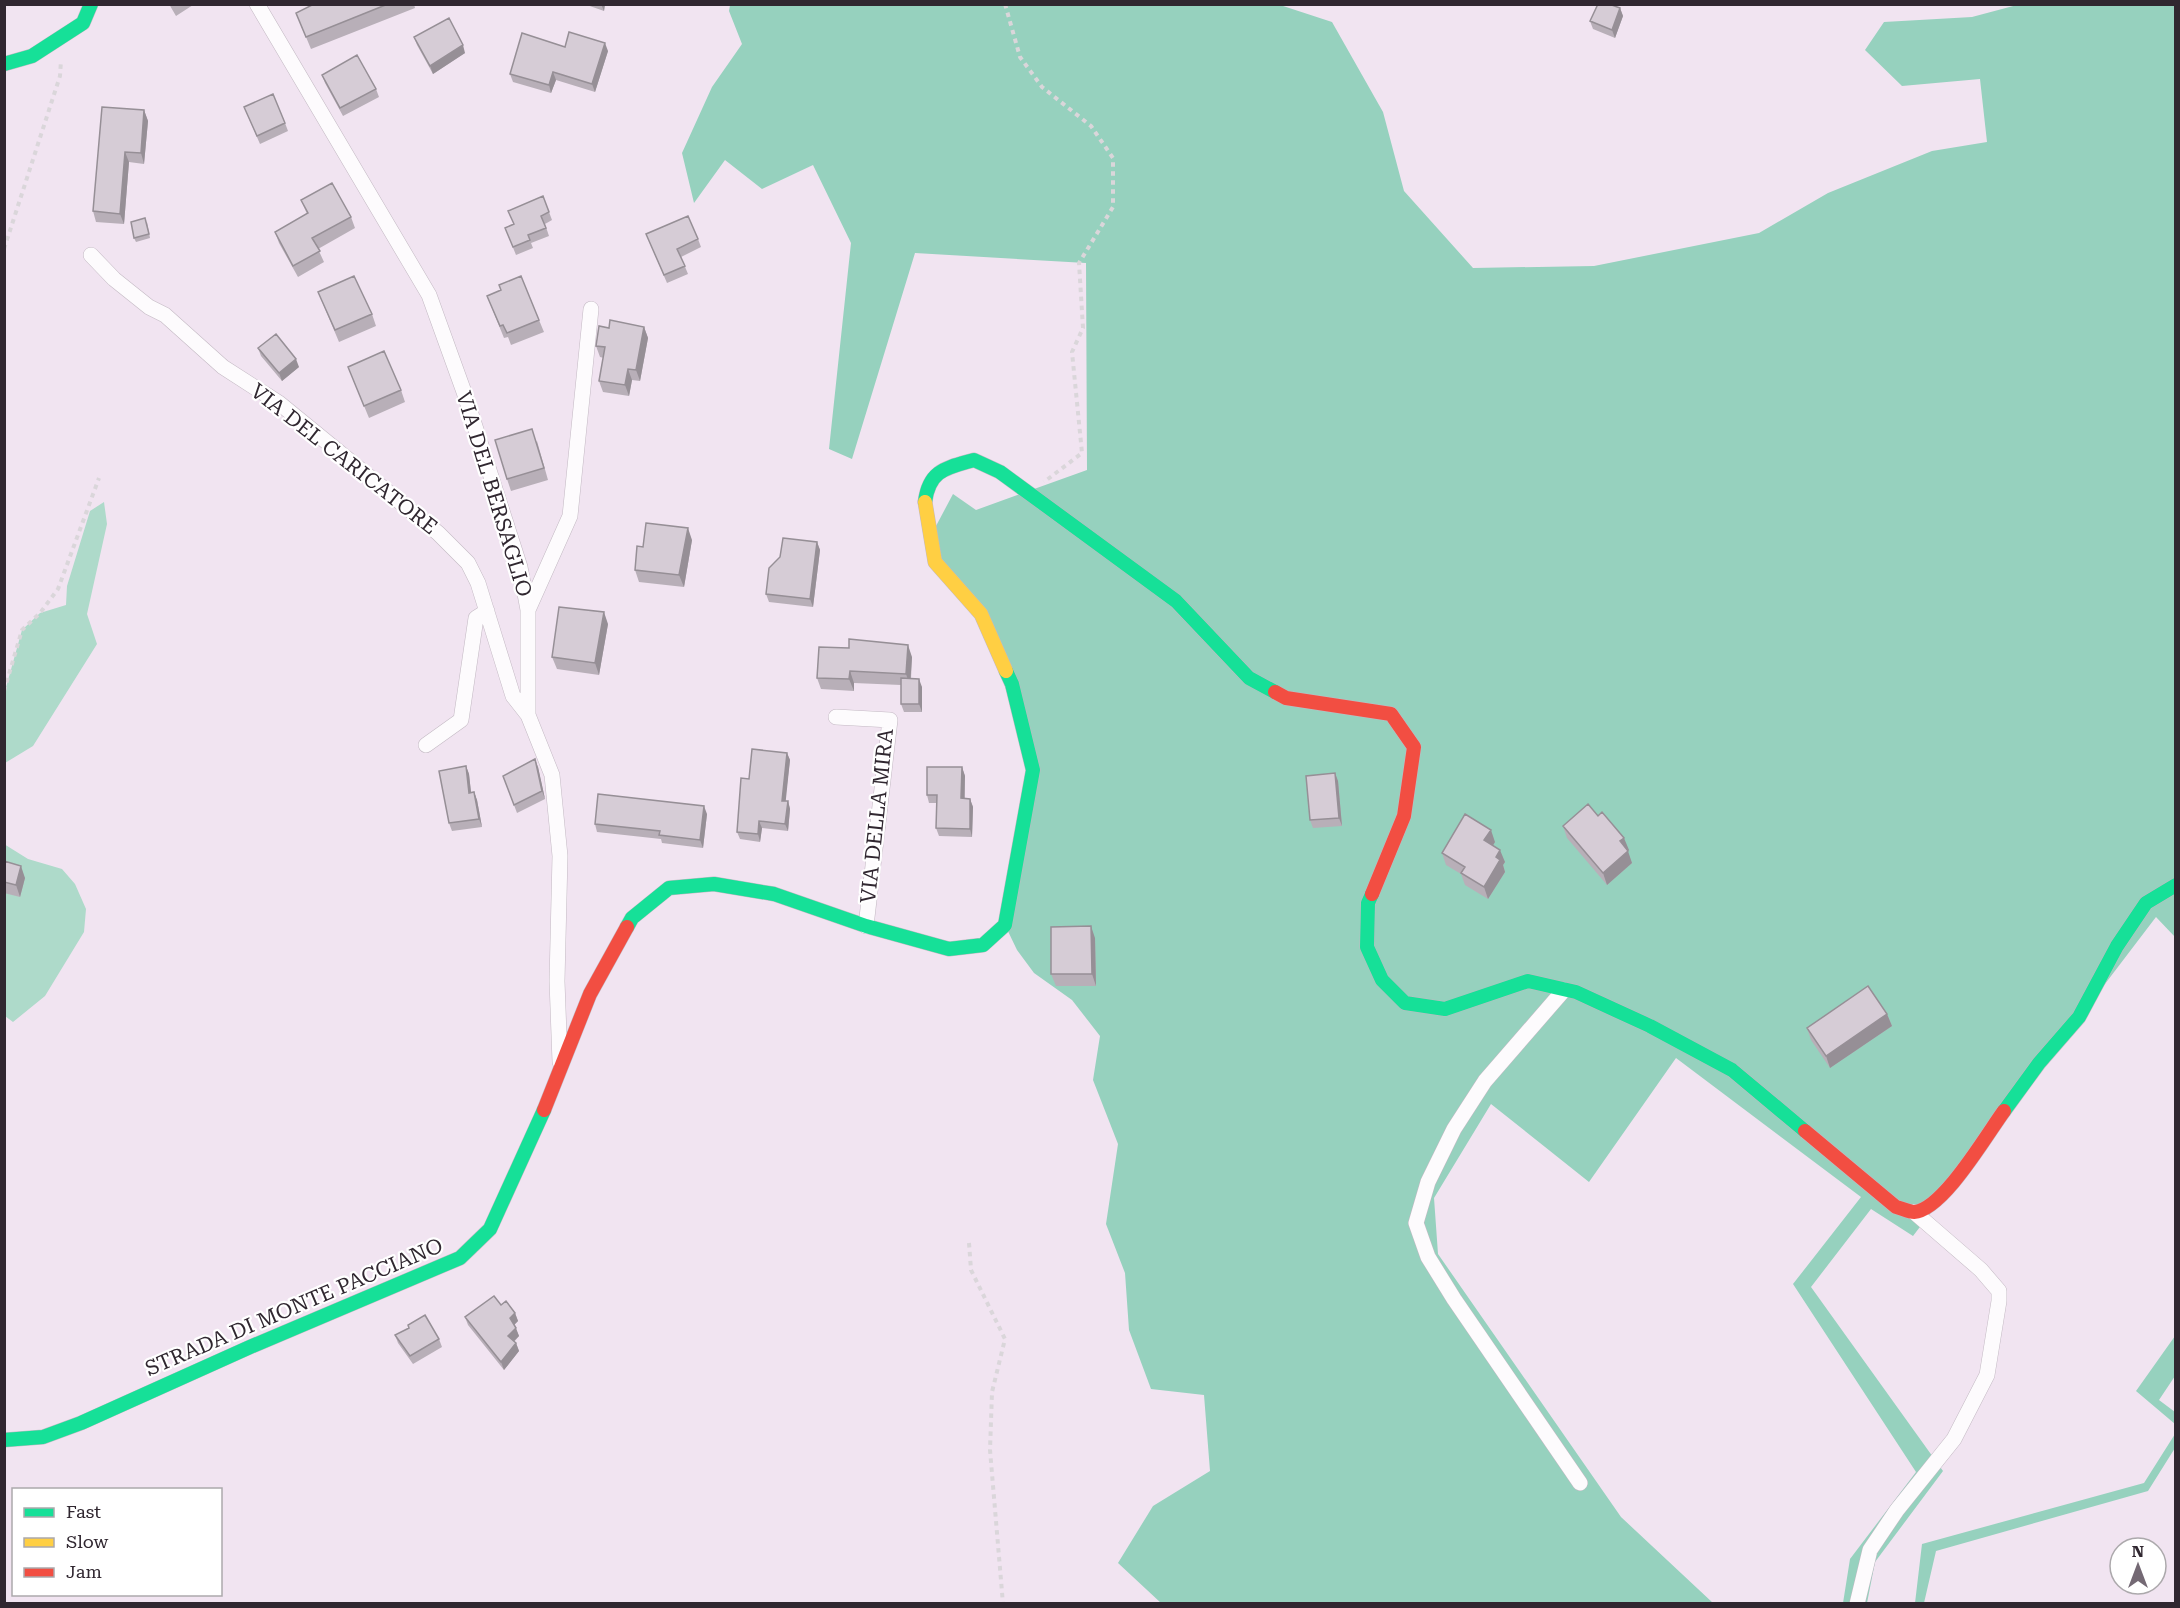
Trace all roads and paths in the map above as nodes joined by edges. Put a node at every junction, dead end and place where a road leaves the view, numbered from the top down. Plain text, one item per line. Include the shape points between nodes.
1 (91, 4) edge
2 (257, 4) edge
3 (1005, 4) edge
4 (63, 36) junction
5 (4, 64) edge
6 (4, 249) edge
7 (91, 255) dead end
8 (591, 309) dead end
9 (99, 478) dead end
10 (1029, 494) junction
11 (528, 610) junction
12 (487, 611) junction
13 (4, 691) edge
14 (528, 715) junction
15 (836, 717) dead end
16 (426, 745) dead end
17 (2175, 885) edge
18 (866, 926) junction
19 (1564, 990) junction
20 (560, 1066) junction
21 (1914, 1212) junction
22 (969, 1243) dead end
23 (4, 1440) edge
24 (1580, 1483) dead end
25 (1003, 1604) edge
26 (1857, 1604) edge

1 - 4 street via 83,23
2 - 11 street, VIA DEL BERSAGLIO via 429,295 520,567
3 - 10 path via 1020,57 1042,87 1091,126 1113,158 1113,207 1079,263 1083,328 1072,352 1082,453
4 - 5 street via 32,56
4 - 6 path via 60,76
7 - 12 street, VIA DEL CARICATORE via 114,279 165,315 223,367 279,403 438,533 468,563
8 - 11 street via 570,516
9 - 13 path via 58,589 22,630
10 - 18 street, STRADA DI MONTE PACCIANO via 1000,472 974,460 942,469 927,486 924,507 935,562 981,614 1012,684 1033,771 1005,925 983,945 949,950
10 - 19 street, STRADA DI MONTE PACCIANO via 1176,601 1249,678 1286,698 1391,714 1414,747 1404,816 1368,903 1367,947 1382,980 1405,1003 1445,1009 1528,981
11 - 14 street, VIA DEL BERSAGLIO
12 - 14 street, VIA DEL CARICATORE via 513,696
12 - 16 street via 477,618 461,720
14 - 20 street, VIA DEL BERSAGLIO via 552,775 560,856
15 - 18 street, VIA DELLA MIRA via 890,720
17 - 21 street via 2146,903 2117,946 2079,1017 2039,1064 1951,1184 1931,1205
18 - 20 street, STRADA DI MONTE PACCIANO via 774,894 714,884 669,888 632,918 590,994
19 - 21 street, STRADA DI MONTE PACCIANO via 1650,1026 1732,1070 1896,1207
19 - 24 street via 1485,1081 1460,1120 1428,1182 1416,1223 1428,1257 1454,1299
20 - 23 street, STRADA DI MONTE PACCIANO via 530,1144 490,1229 460,1258 81,1423 43,1437
21 - 26 street via 1981,1270 2000,1291 2000,1302 1987,1375 1954,1439 1870,1550
22 - 25 path via 971,1270 1005,1339 992,1392 990,1450

